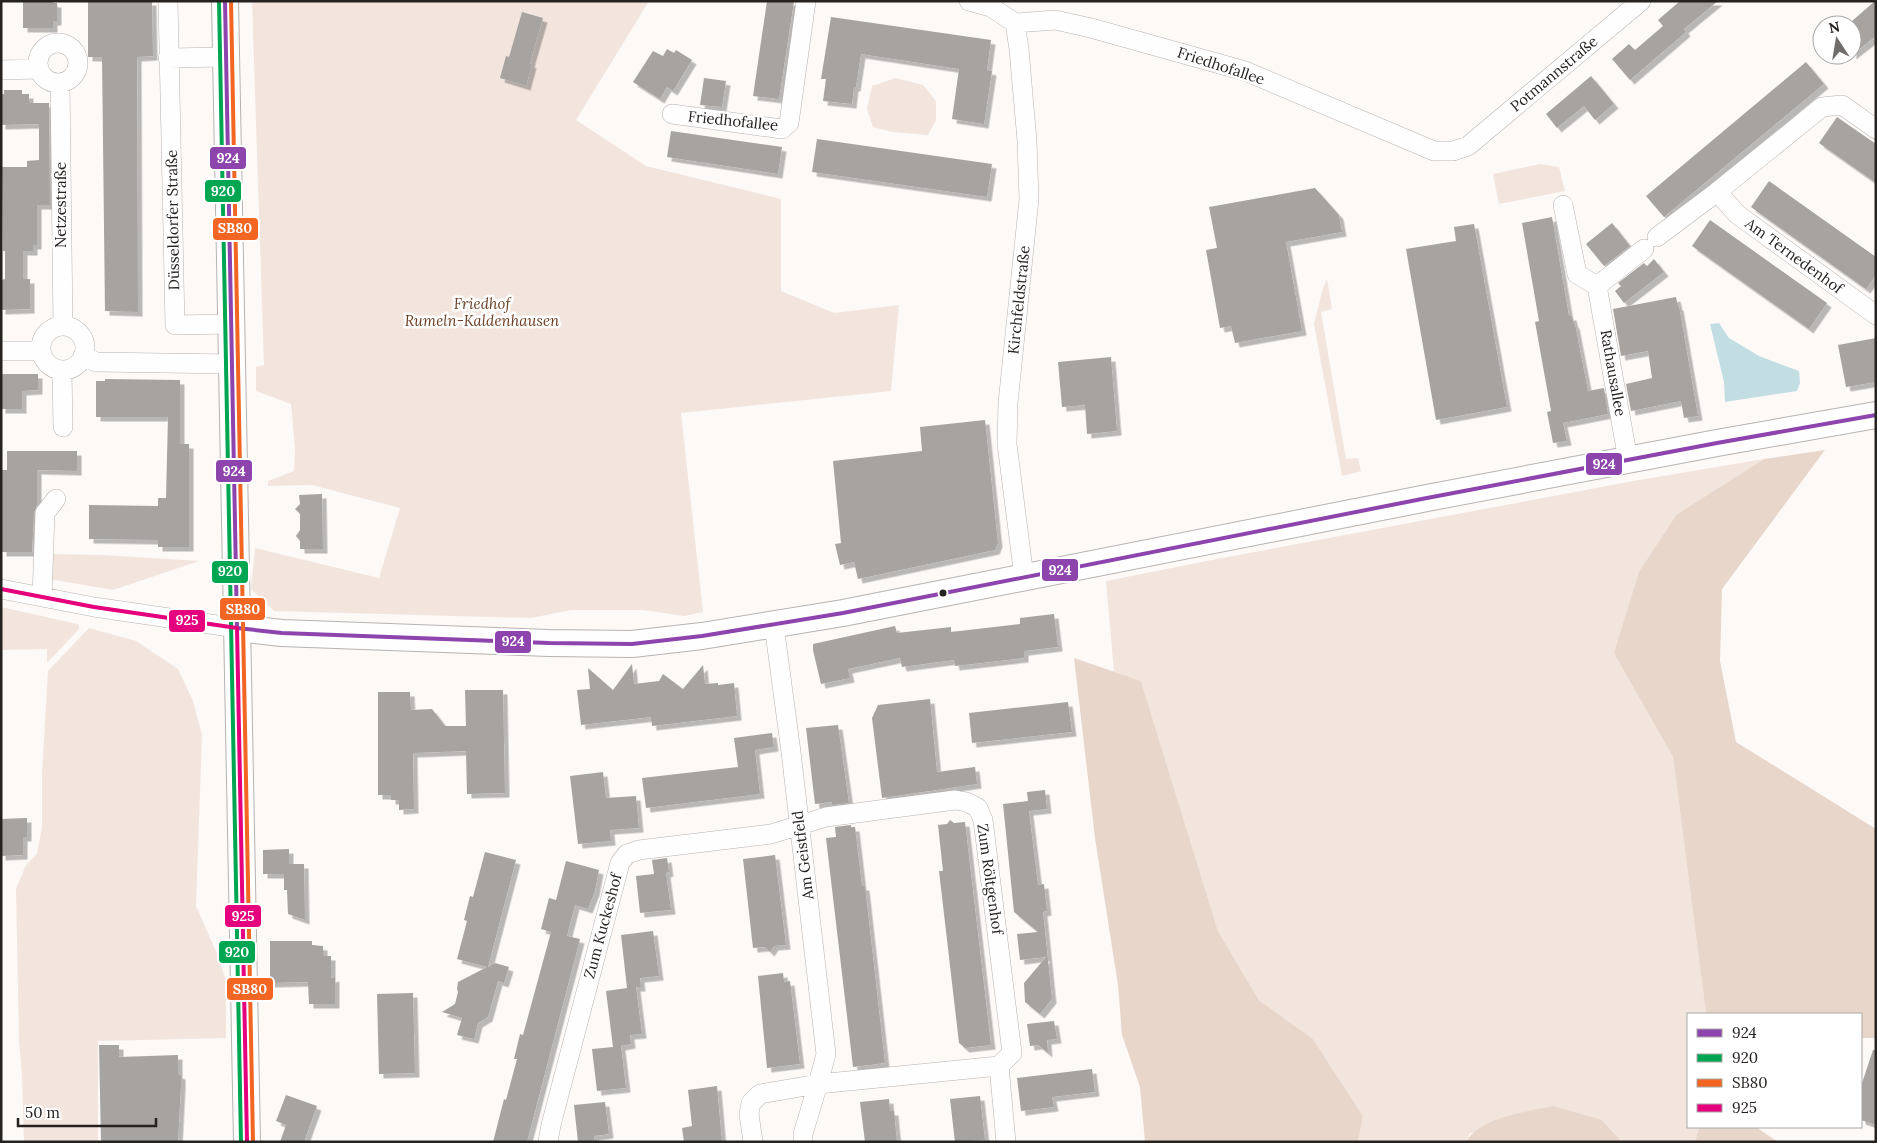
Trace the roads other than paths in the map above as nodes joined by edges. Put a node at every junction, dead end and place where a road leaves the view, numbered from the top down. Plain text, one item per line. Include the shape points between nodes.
1 (168, 1) edge
2 (225, 1) edge
3 (806, 1) edge
4 (969, 1) edge
5 (1641, 1) edge
6 (992, 4) edge
7 (1014, 23) junction
8 (226, 57) junction
9 (168, 58) junction
10 (38, 69) junction
11 (1, 70) edge
12 (60, 84) junction
13 (672, 114) dead end
14 (1876, 128) edge
15 (1468, 146) joint
16 (1717, 192) junction
17 (1563, 206) dead end
18 (1597, 286) junction
19 (1876, 315) edge
20 (232, 324) junction
21 (63, 326) junction
22 (1, 351) edge
23 (41, 351) junction
24 (83, 356) junction
25 (232, 364) junction
26 (62, 370) junction
27 (1876, 415) edge
28 (63, 427) dead end
29 (1628, 460) junction
30 (56, 499) dead end
31 (1024, 577) junction
32 (1, 589) edge
33 (42, 597) junction
34 (774, 625) junction
35 (237, 628) junction
36 (800, 825) junction
37 (998, 1066) junction
38 (818, 1084) junction
39 (246, 1142) edge
40 (548, 1142) edge
41 (753, 1142) edge
42 (803, 1142) edge
43 (1006, 1142) edge

1 - 9 street, Düsseldorfer Straße
2 - 8 main road
3 - 13 street, Friedhofallee via 789,122 782,129
4 - 6 street
5 - 15 street, Potmannstraße
6 - 7 street
7 - 15 street, Friedhofallee via 1055,20 1092,28 1245,71 1434,151
7 - 31 street, Kirchfeldstraße via 1027,141 1029,199 1006,444
8 - 9 street
8 - 20 main road
9 - 20 street, Düsseldorfer Straße via 175,325
10 - 11 street
10 - 12 street via 44,78
10 - 12 street via 38,58 44,48 52,43 70,46 78,57 78,69 75,76
12 - 21 street, Netzestraße
14 - 16 street via 1842,105 1822,107
16 - 18 street
16 - 19 street, Am Ternedenhof via 1738,215
17 - 18 street via 1577,274
18 - 29 street, Rathausallee
20 - 25 main road
21 - 23 street via 49,331
21 - 24 street via 81,336
22 - 23 street
23 - 26 street via 48,364
24 - 25 street via 96,362
24 - 26 street via 74,367
25 - 35 main road
26 - 28 street
27 - 29 main road
29 - 31 main road
30 - 33 street via 45,513
31 - 34 main road
32 - 33 street
33 - 35 street
34 - 35 main road via 632,644 282,633
34 - 36 street, Am Geistfeld
35 - 39 main road
36 - 37 street, Zum Röltgenhof via 826,817 955,800 978,808 1012,1053
36 - 38 street, Am Geistfeld via 826,1054
36 - 40 street, Zum Kuckeshof via 771,834 627,854 620,863
37 - 38 street
37 - 43 street
38 - 41 street via 760,1094 751,1103 749,1114
38 - 42 street, Am Geistfeld

